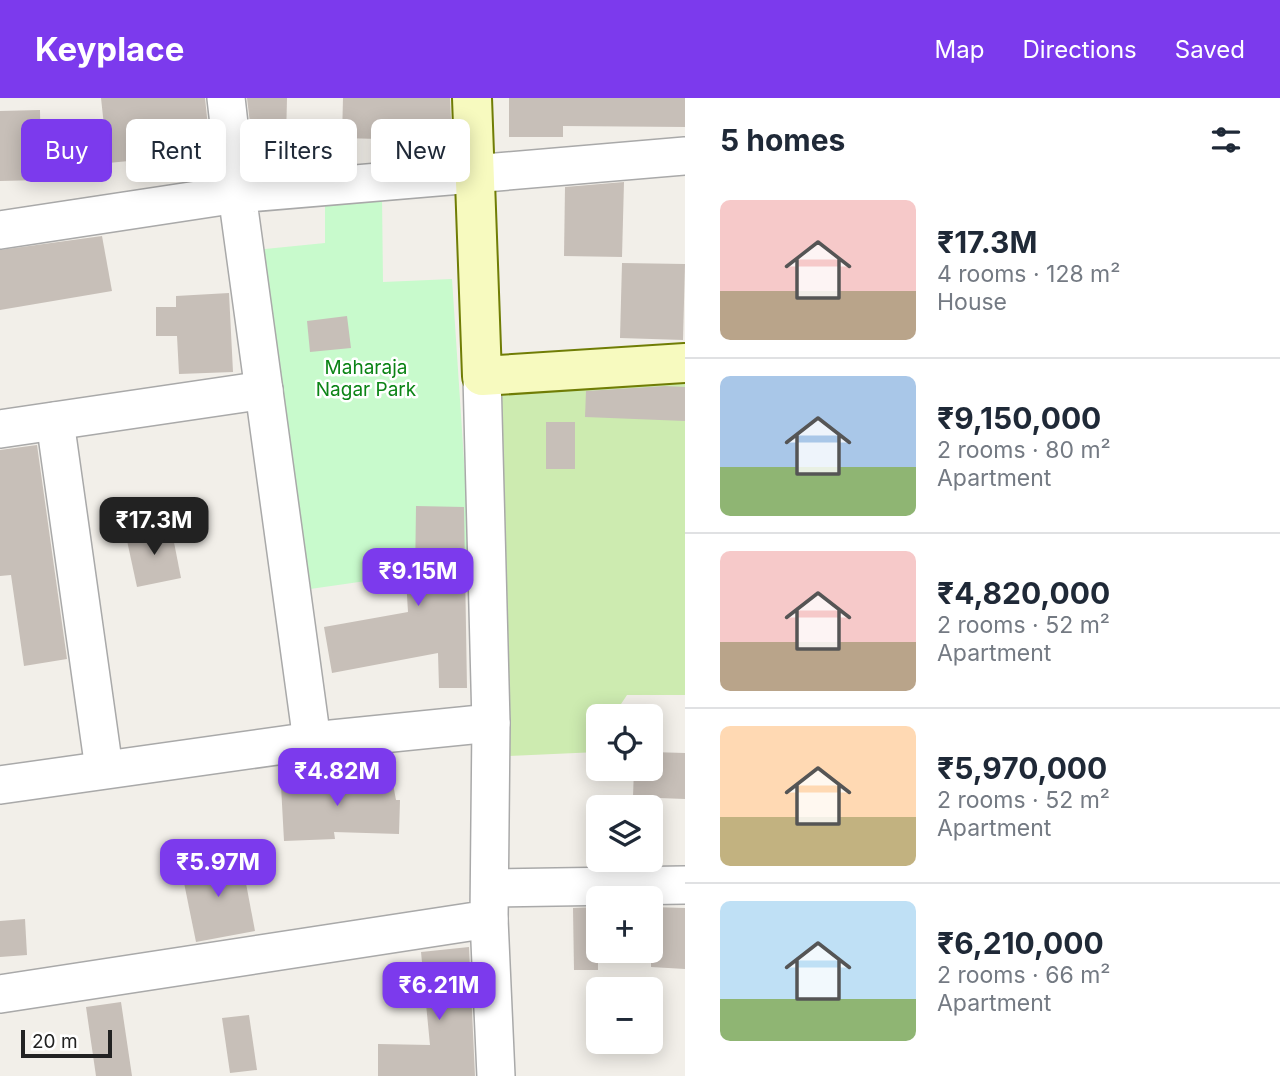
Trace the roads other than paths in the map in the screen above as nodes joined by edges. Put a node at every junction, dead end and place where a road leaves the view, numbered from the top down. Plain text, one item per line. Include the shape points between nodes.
1 (226, 98) edge
2 (472, 98) edge
3 (685, 156) edge
4 (474, 175) junction
5 (237, 194) junction
6 (0, 230) edge
7 (685, 363) edge
8 (482, 376) junction
9 (264, 390) junction
10 (55, 421) junction
11 (0, 429) edge
12 (491, 723) junction
13 (312, 741) junction
14 (104, 769) junction
15 (0, 785) edge
16 (685, 885) edge
17 (490, 904) junction
18 (0, 994) edge
19 (496, 1076) edge

1 - 5 street
2 - 4 street
3 - 4 street
4 - 5 street
4 - 8 street
5 - 6 street
5 - 9 street
7 - 8 street
8 - 12 street
9 - 10 street
9 - 13 street
10 - 11 street
10 - 14 street
12 - 13 street
12 - 17 street
13 - 14 street
14 - 15 street
16 - 17 street
17 - 18 street
17 - 19 street

